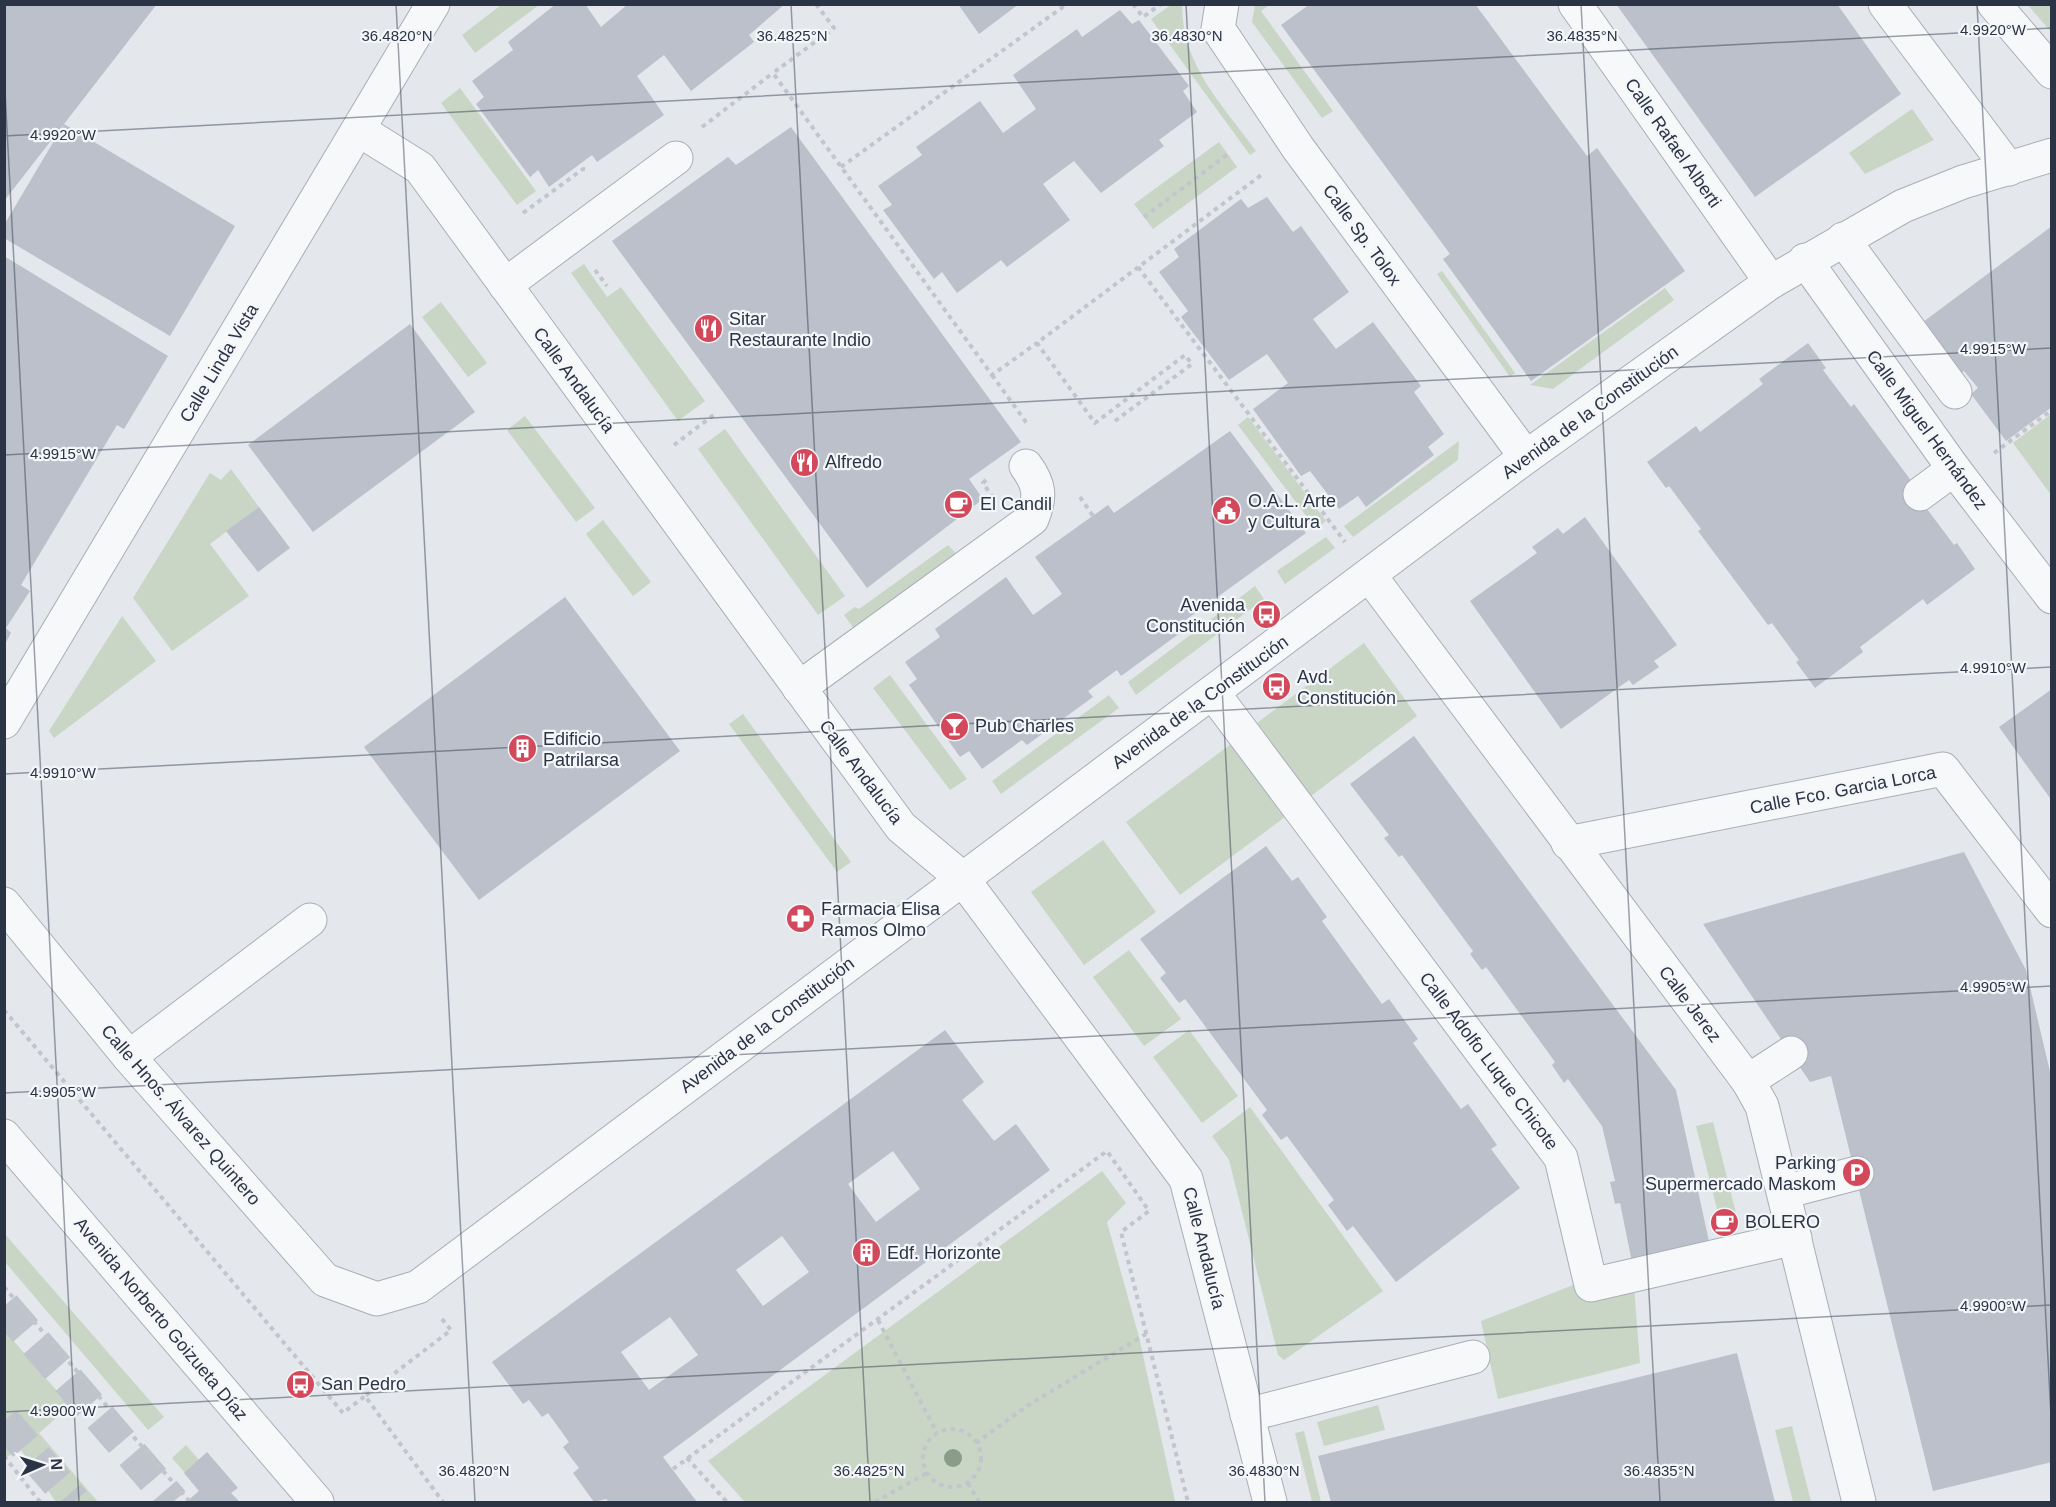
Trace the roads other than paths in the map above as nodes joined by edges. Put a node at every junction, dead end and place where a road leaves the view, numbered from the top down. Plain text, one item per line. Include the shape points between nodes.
1 (433, 4) edge
2 (1222, 4) edge
3 (1575, 4) edge
4 (1885, 4) edge
5 (1994, 4) edge
6 (2052, 72) edge
7 (359, 130) junction
8 (2052, 155) edge
9 (676, 158) dead end
10 (2009, 169) junction
11 (1843, 238) junction
12 (1805, 260) junction
13 (1771, 282) junction
14 (505, 285) junction
15 (1955, 392) dead end
16 (1526, 457) junction
17 (1026, 466) dead end
18 (1954, 470) junction
19 (1920, 494) dead end
20 (1370, 576) junction
21 (2052, 597) edge
22 (799, 688) junction
23 (1213, 693) junction
24 (4, 722) edge
25 (1568, 843) junction
26 (962, 878) junction
27 (4, 904) edge
28 (2047, 904) edge
29 (310, 920) dead end
30 (2052, 938) edge
31 (1791, 1053) dead end
32 (129, 1057) junction
33 (1749, 1081) junction
34 (4, 1136) edge
35 (1857, 1173) dead end
36 (1784, 1192) junction
37 (1795, 1238) junction
38 (377, 1299) joint
39 (1473, 1357) dead end
40 (1247, 1415) junction
41 (317, 1503) edge
42 (1270, 1503) edge
43 (1859, 1503) edge

1 - 7 street, Calle Linda Vista
2 - 16 street, Calle Sp. Tolox via 1218,29 1298,148
3 - 13 street, Calle Rafael Alberti
4 - 10 street
5 - 6 street
7 - 14 street, Calle Andalucía via 420,168
7 - 24 street, Calle Linda Vista
8 - 10 street, Avenida de la Constitución
9 - 14 street
10 - 11 street, Avenida de la Constitución via 1903,206
11 - 12 street, Avenida de la Constitución
11 - 15 street
12 - 13 street, Avenida de la Constitución
12 - 18 street, Calle Miguel Hernández
13 - 16 street, Avenida de la Constitución
14 - 22 street, Calle Andalucía
16 - 20 street, Avenida de la Constitución
17 - 22 street via 1037,481 1039,494 1032,519
18 - 19 street
18 - 21 street, Calle Miguel Hernández
20 - 23 street, Avenida de la Constitución
20 - 25 street, Calle Jerez
22 - 26 street, Calle Andalucía via 901,827
23 - 26 street, Avenida de la Constitución
23 - 37 street, Calle Adolfo Luque Chicote via 1561,1158 1591,1285
25 - 28 street, Calle Fco. Garcia Lorca via 1943,769
25 - 33 street, Calle Jerez
26 - 38 street, Avenida de la Constitución via 418,1287
26 - 40 street, Calle Andalucía via 1186,1179
27 - 32 street, Calle Hnos. Álvarez Quintero
28 - 30 street
29 - 32 street
31 - 33 street
32 - 38 street, Calle Hnos. Álvarez Quintero via 326,1280
33 - 36 street, Calle Jerez via 1762,1106
34 - 41 street, Avenida Norberto Goizueta Díaz
35 - 36 street
36 - 37 street, Calle Jerez
37 - 43 street, Calle Jerez
39 - 40 street
40 - 42 street, Calle Andalucía

